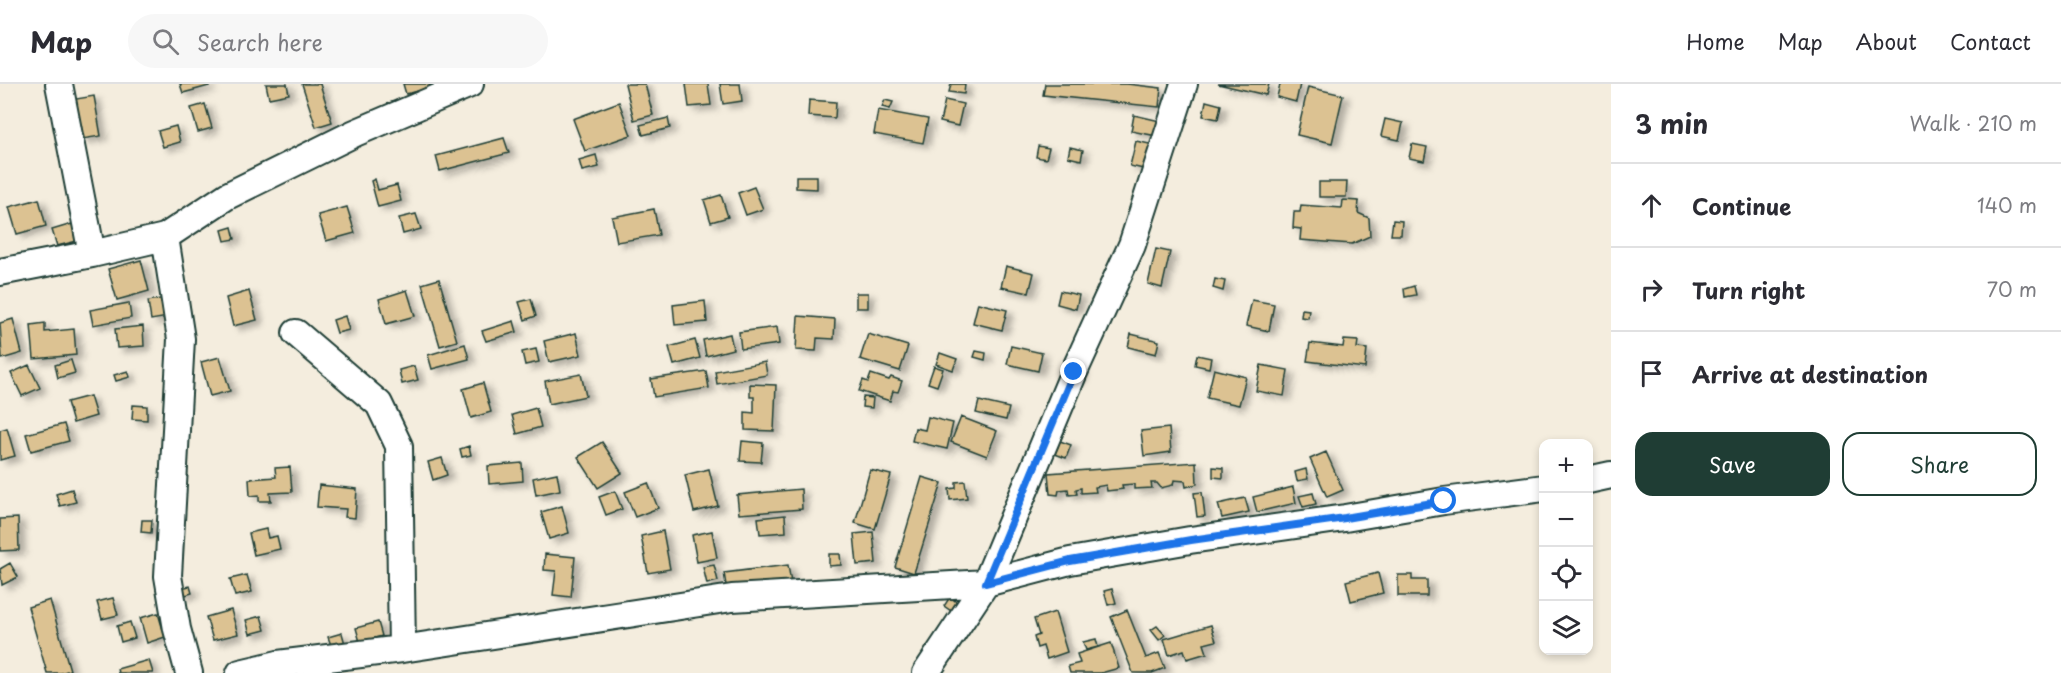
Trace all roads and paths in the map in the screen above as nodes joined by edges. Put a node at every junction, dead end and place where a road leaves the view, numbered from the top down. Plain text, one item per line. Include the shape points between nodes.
1 (59, 84) edge
2 (470, 84) edge
3 (1184, 84) edge
4 (165, 237) junction
5 (92, 254) junction
6 (0, 272) edge
7 (296, 333) dead end
8 (1611, 475) edge
9 (1593, 479) edge
10 (1539, 489) edge
11 (986, 583) junction
12 (402, 649) junction
13 (189, 673) edge
14 (240, 673) edge
15 (926, 673) edge

1 - 5 street
2 - 4 street via 355,133 227,195
3 - 11 street via 1132,245
4 - 5 street
4 - 13 street via 181,339 168,576
5 - 6 street
7 - 12 street via 379,404 399,446
8 - 9 street
10 - 11 street via 1191,540 1070,561
11 - 12 street via 732,598
11 - 15 street
12 - 14 street via 278,664

